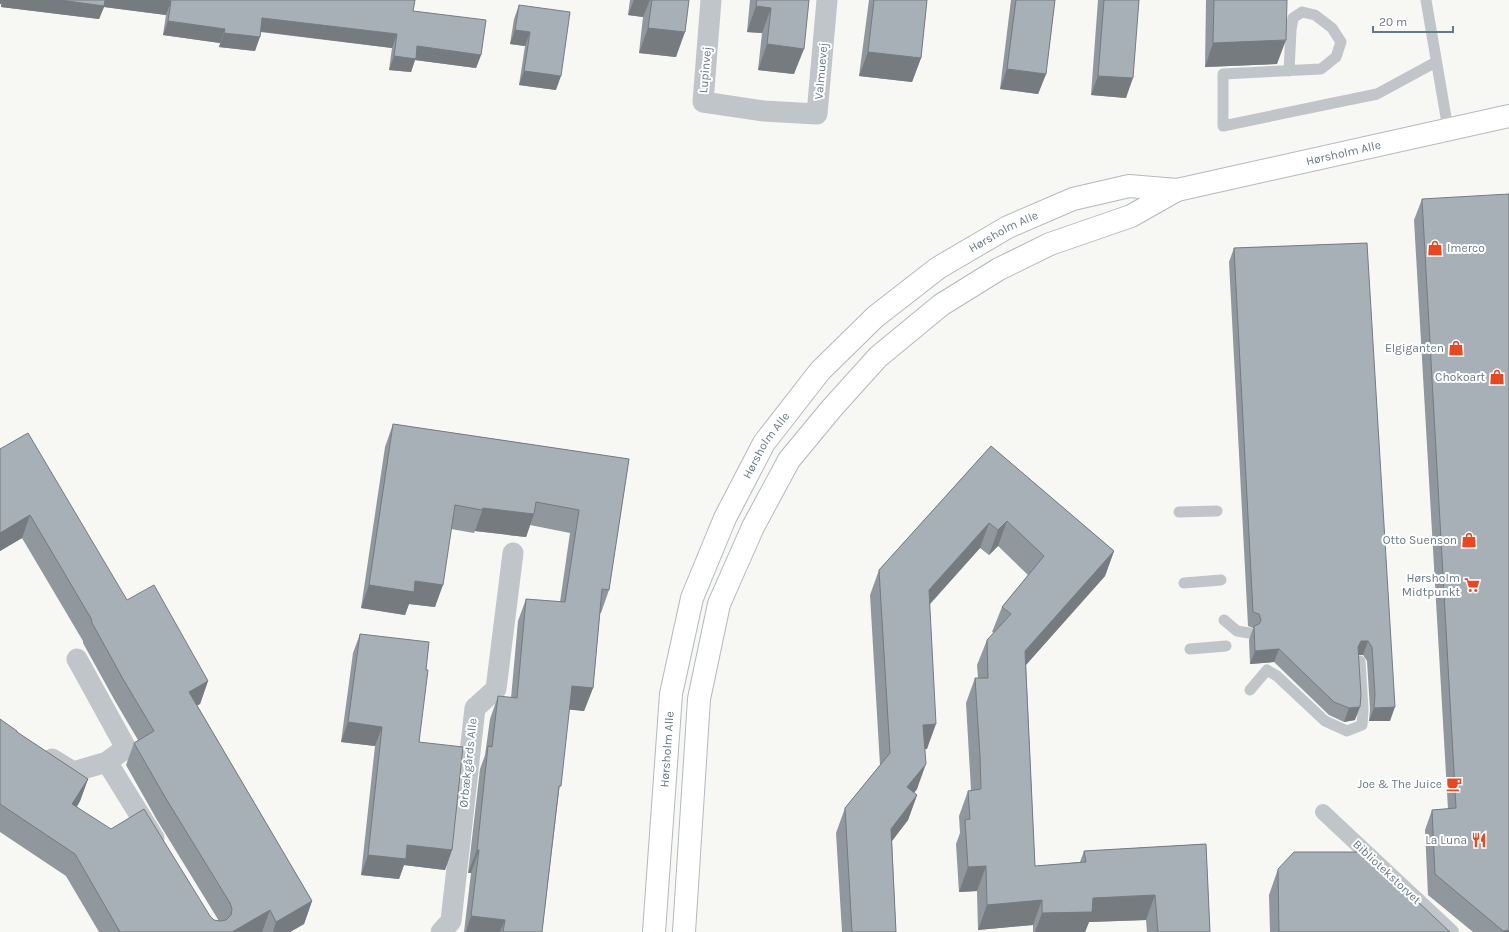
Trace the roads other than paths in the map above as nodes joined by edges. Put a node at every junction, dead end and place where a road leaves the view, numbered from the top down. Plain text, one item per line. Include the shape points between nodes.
1 (711, 0) edge
2 (827, 0) edge
3 (1426, 0) edge
4 (1436, 62) junction
5 (1289, 71) junction
6 (764, 110) joint
7 (1509, 116) edge
8 (1448, 129) junction
9 (1177, 190) junction
10 (1217, 511) dead end
11 (1179, 512) dead end
12 (513, 553) dead end
13 (1221, 580) dead end
14 (1184, 583) dead end
15 (1224, 620) dead end
16 (1249, 634) dead end
17 (1226, 646) dead end
18 (1190, 649) dead end
19 (77, 659) dead end
20 (1360, 661) edge
21 (1250, 690) dead end
22 (33, 747) edge
23 (107, 762) junction
24 (1323, 812) dead end
25 (166, 857) edge
26 (441, 932) edge
27 (654, 932) edge
28 (684, 932) edge
29 (1451, 932) edge

1 - 6 street, Lupinvej via 703,102
2 - 6 street, Valmuevej via 817,114
3 - 4 lane
4 - 5 lane via 1377,94 1224,126 1223,74
4 - 8 lane
5 - 5 lane via 1321,70 1336,57 1341,42 1332,28 1314,15 1302,12 1293,18
7 - 8 main road, Hørsholm Alle
8 - 9 main road, Hørsholm Alle
9 - 27 main road, Hørsholm Alle via 1129,186 1074,199 1008,227 938,268 875,317 820,371 764,443 725,518 692,598 671,694
9 - 28 main road, Hørsholm Alle via 1131,216 1050,244 999,269 941,305 878,357 789,460 753,527 719,604 699,699
10 - 11 lane
12 - 26 street, Ørbækgårds Alle via 496,689 474,708 450,922
13 - 14 lane
15 - 16 lane via 1237,631
17 - 18 lane
19 - 23 street via 126,748
20 - 21 lane via 1362,725 1347,731 1325,721 1277,676 1267,670
22 - 23 street via 73,772
23 - 25 street
24 - 29 street, Bibliotekstorvet

